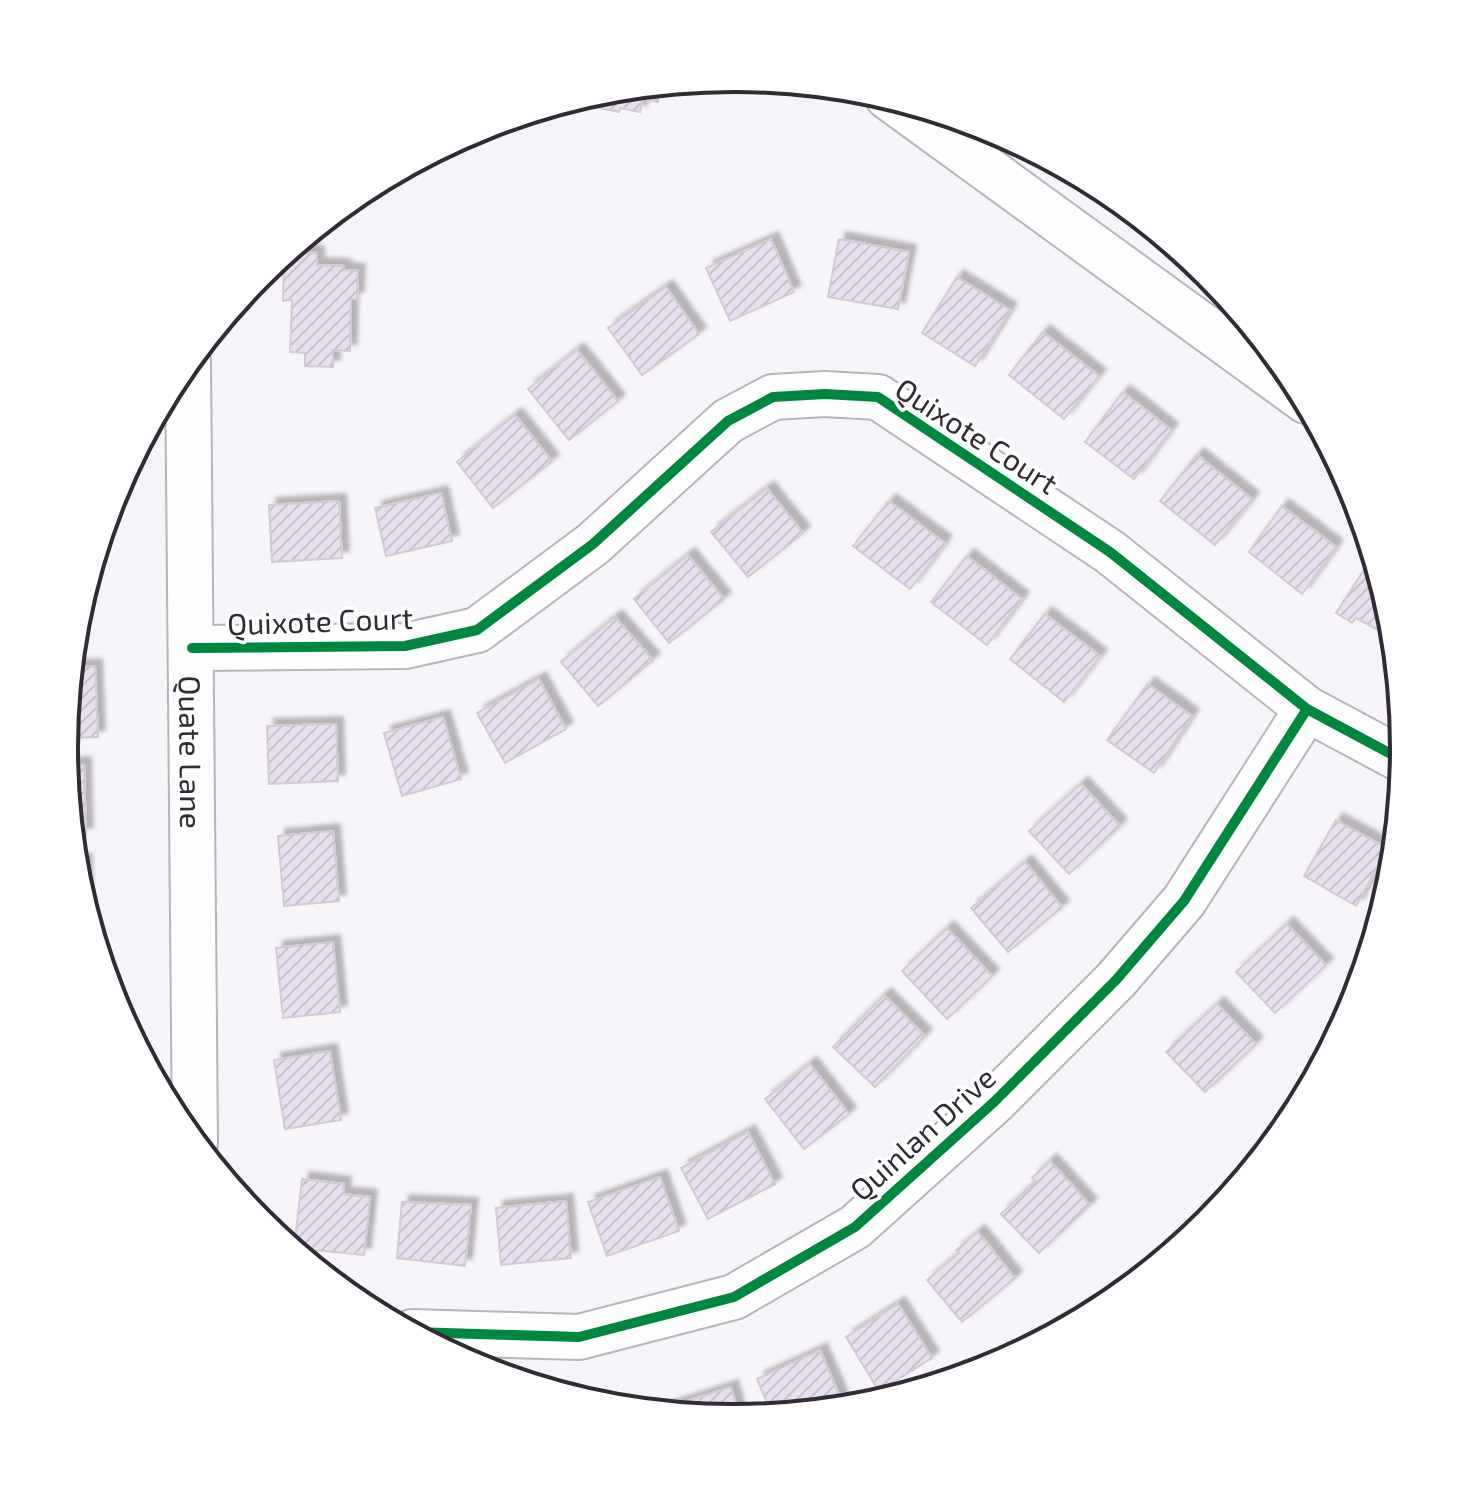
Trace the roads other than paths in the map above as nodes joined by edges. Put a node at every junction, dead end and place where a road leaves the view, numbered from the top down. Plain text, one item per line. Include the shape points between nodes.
1 (916, 117) edge
2 (1279, 381) edge
3 (188, 384) edge
4 (192, 648) junction
5 (1307, 709) junction
6 (1391, 754) edge
7 (195, 1121) edge
8 (436, 1333) edge

1 - 2 street
3 - 4 street, Quate Lane
4 - 5 street, Quixote Court via 405,646 477,630 593,544 728,421 773,397 825,394 878,397 1110,552
4 - 7 street, Quate Lane
5 - 6 street, Quixote Court
5 - 8 street, Quinlan Drive via 1184,901 1126,969 994,1102 855,1227 734,1297 579,1337

